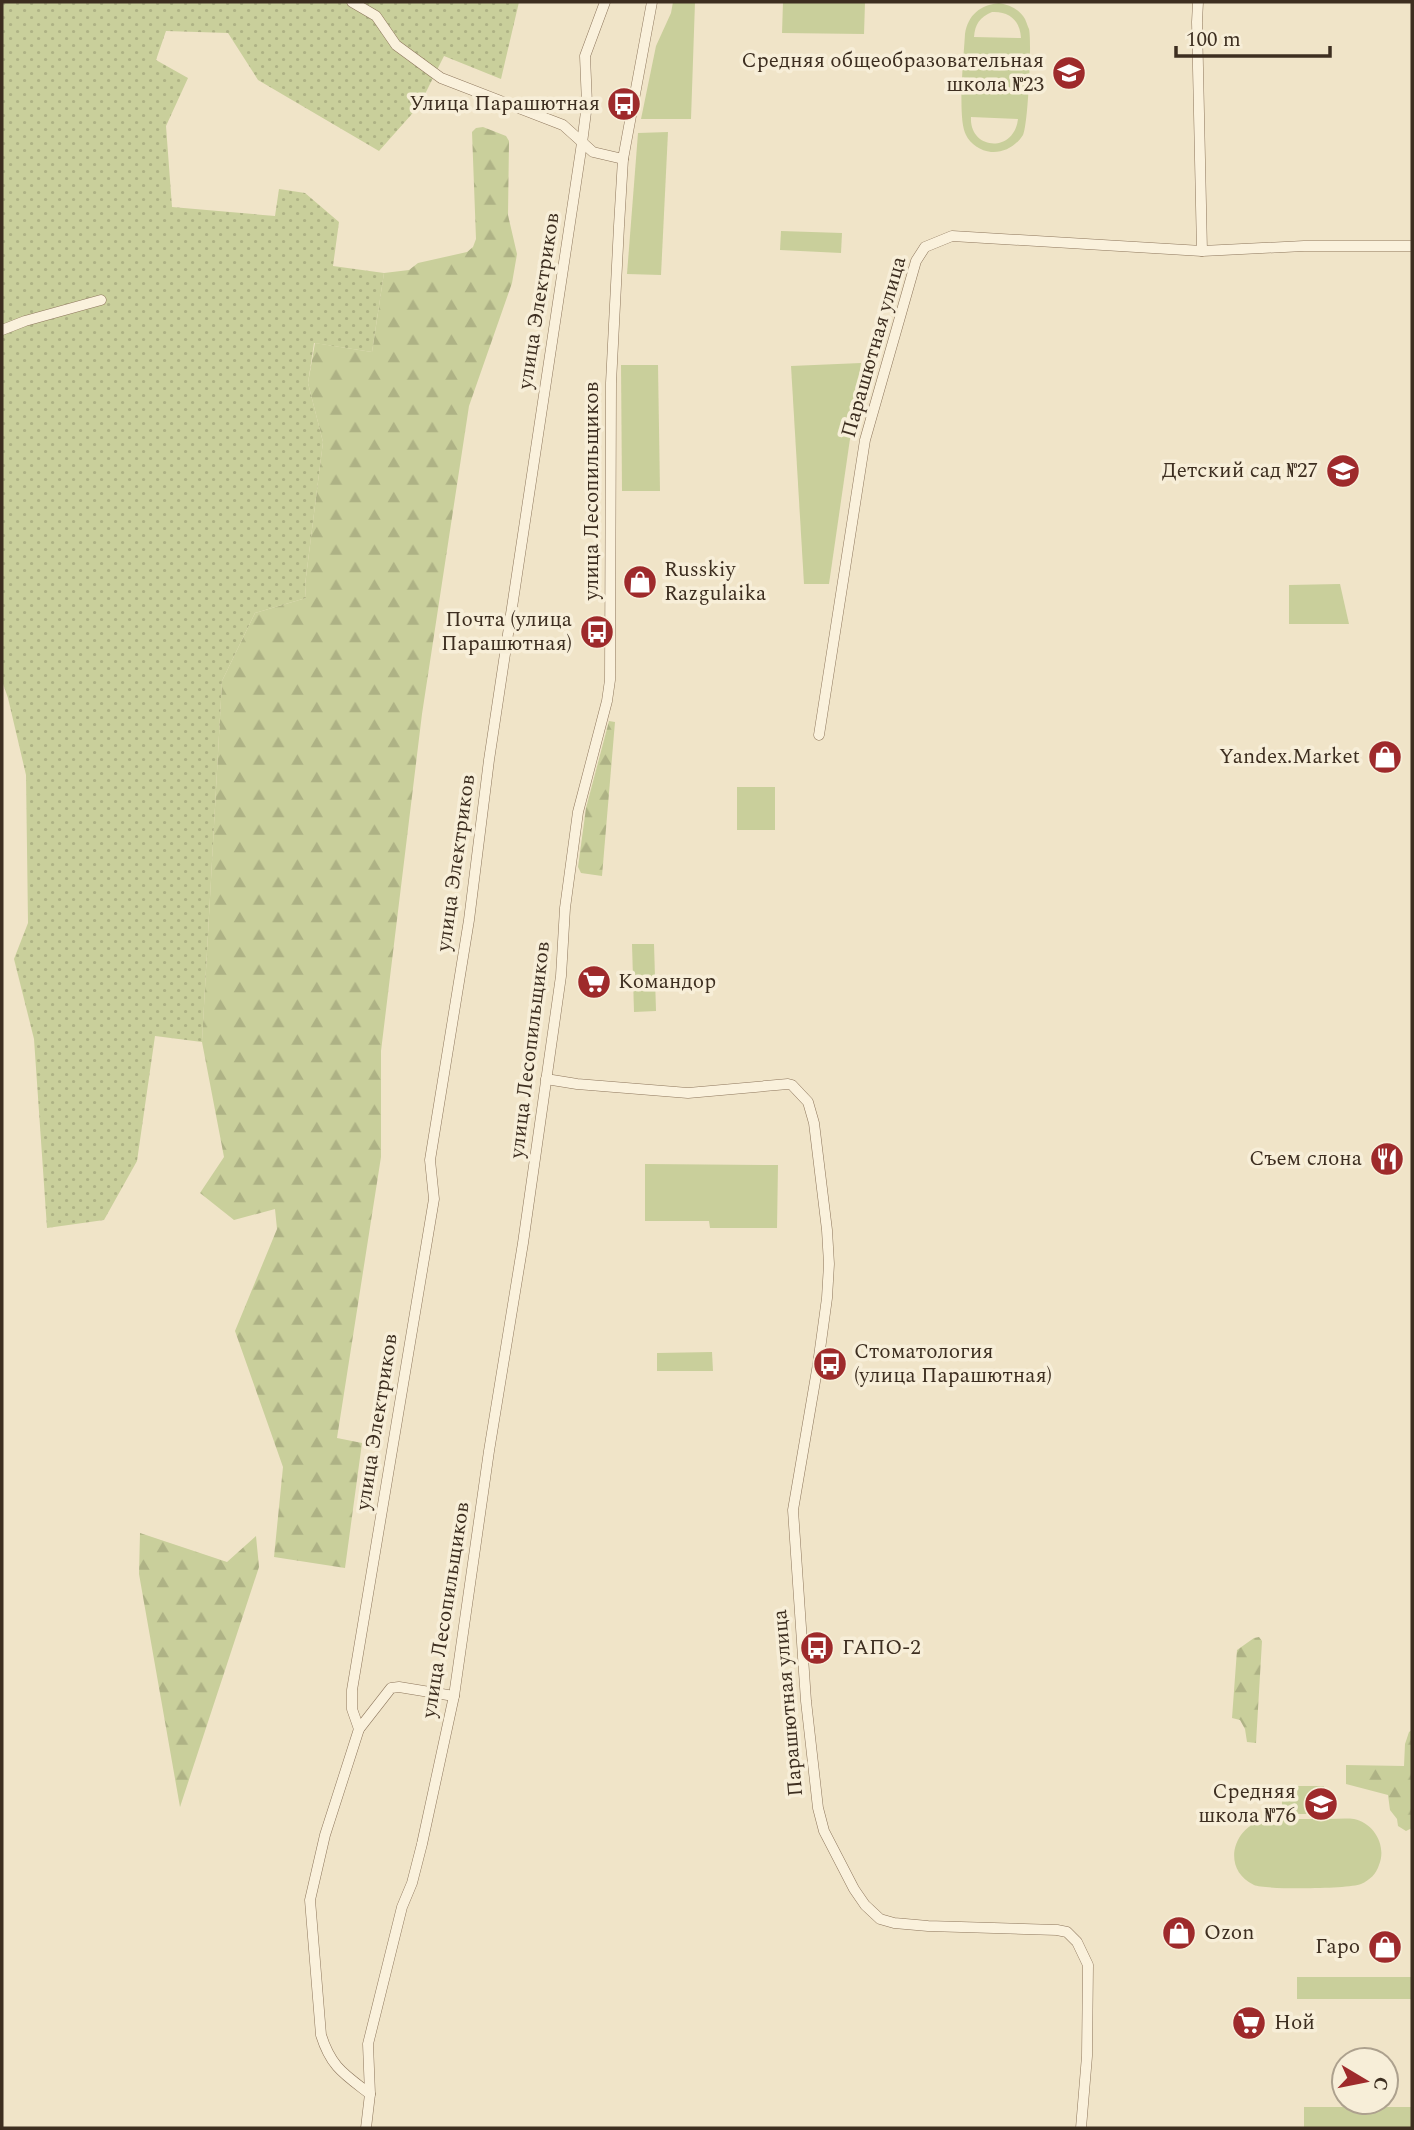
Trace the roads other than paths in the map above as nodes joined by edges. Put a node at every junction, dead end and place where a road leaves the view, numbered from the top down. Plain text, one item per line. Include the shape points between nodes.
1 (352, 2) edge
2 (605, 2) edge
3 (652, 2) edge
4 (1198, 2) edge
5 (582, 144) junction
6 (623, 159) junction
7 (1412, 246) edge
8 (1202, 251) junction
9 (101, 300) dead end
10 (2, 330) edge
11 (819, 735) dead end
12 (547, 1079) junction
13 (454, 1696) junction
14 (359, 1729) junction
15 (370, 2094) junction
16 (366, 2128) edge
17 (1081, 2128) edge

1 - 5 street via 376,16 396,46 441,78 563,125
2 - 5 street, улица Электриков via 585,56 587,104
3 - 6 street, улица Лесопильщиков
4 - 8 street
5 - 6 street via 593,152
5 - 14 street, улица Электриков via 430,1160 434,1199 352,1690
6 - 12 street, улица Лесопильщиков via 611,383 611,665 607,701 578,812
7 - 8 street, Парашютная улица
8 - 11 street, Парашютная улица via 952,236 925,247 916,261 865,440
9 - 10 street
12 - 13 street, улица Лесопильщиков
12 - 17 street, Парашютная улица via 688,1093 792,1085 808,1102 827,1230 827,1298 793,1510 806,1701 824,1831 864,1905 880,1919 928,1926 1067,1931 1077,1942 1088,1965
13 - 14 street via 391,1688
13 - 15 street, улица Лесопильщиков via 422,1844 368,2044
14 - 15 street via 310,1900 321,2035 327,2056
15 - 16 street, улица Лесопильщиков

